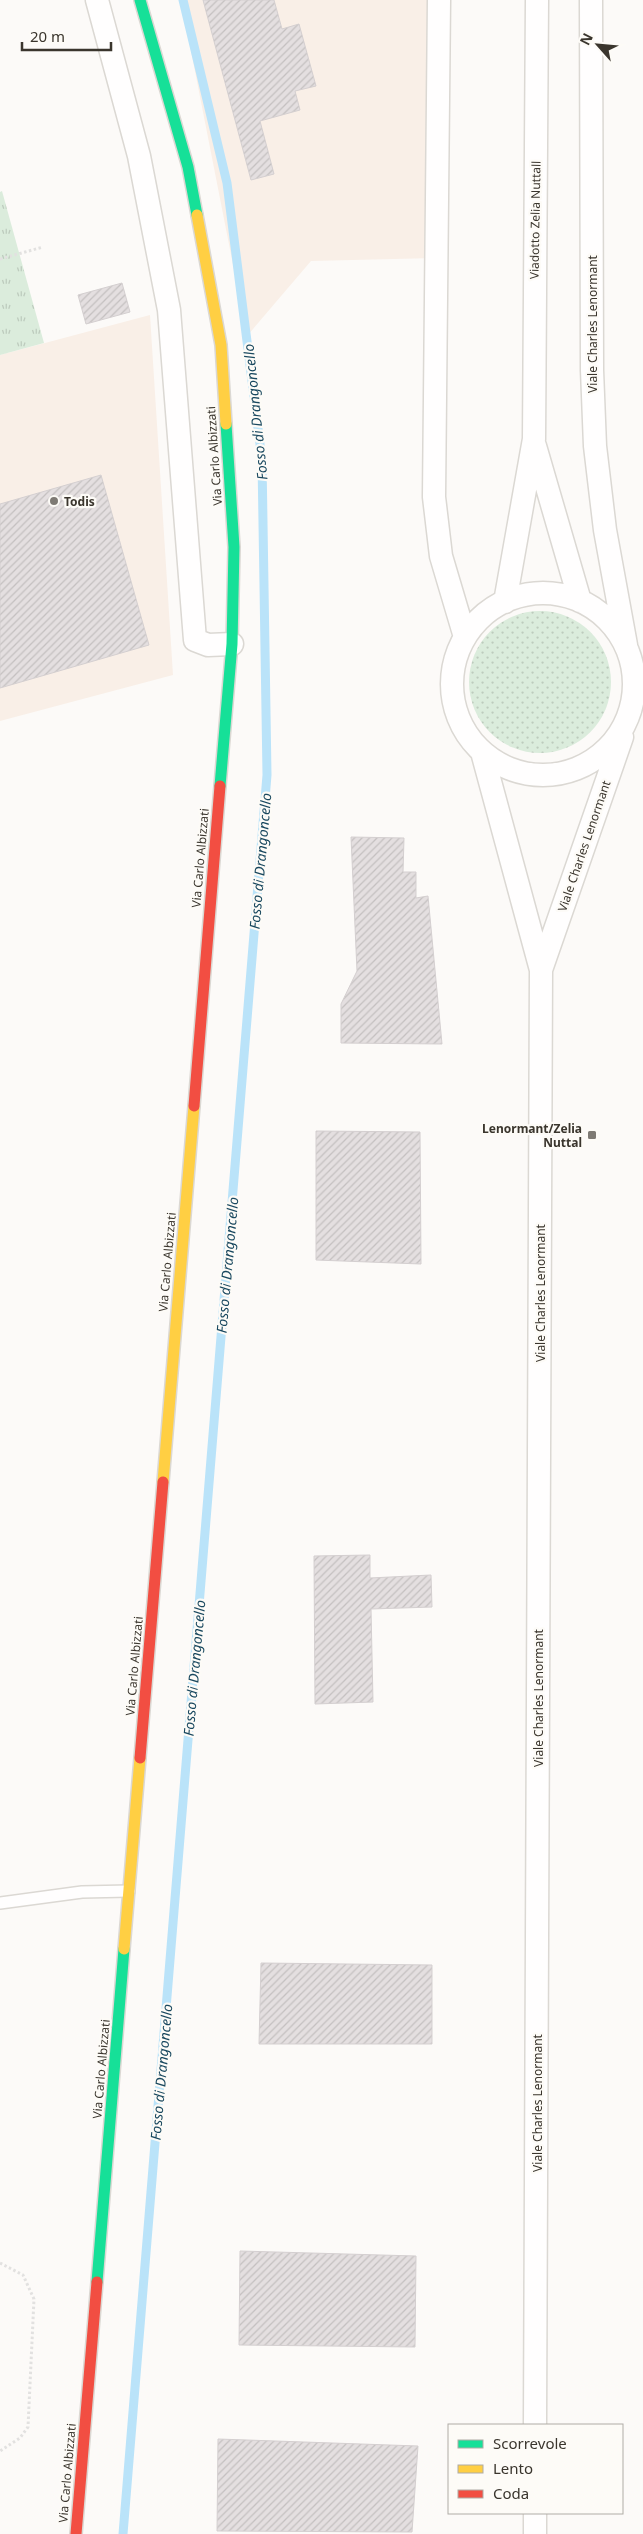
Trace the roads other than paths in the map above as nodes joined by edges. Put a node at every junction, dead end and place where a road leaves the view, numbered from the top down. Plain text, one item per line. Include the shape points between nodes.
1 (97, 0) edge
2 (140, 0) edge
3 (439, 0) edge
4 (537, 0) edge
5 (591, 0) edge
6 (534, 439) junction
7 (580, 601) junction
8 (505, 602) junction
9 (465, 637) junction
10 (232, 644) junction
11 (626, 645) junction
12 (626, 723) junction
13 (482, 752) junction
14 (541, 970) junction
15 (129, 1891) junction
16 (0, 1903) edge
17 (535, 2424) edge
18 (535, 2514) edge
19 (76, 2534) edge
20 (535, 2534) edge

1 - 10 street via 139,156 169,310 195,640 208,646
2 - 10 street, Via Carlo Albizzati via 188,167 221,345 234,547
3 - 9 street via 434,504 438,543
4 - 6 street, Viadotto Zelia Nuttall
5 - 11 street, Viale Charles Lenormant via 594,432 604,520
6 - 7 street, Viadotto Zelia Nuttall
6 - 8 street, Viadotto Zelia Nuttall
7 - 8 street via 556,594 530,594
7 - 11 street via 614,626
8 - 9 street via 483,616
9 - 13 street via 454,667 453,698 462,728
10 - 15 street, Via Carlo Albizzati
11 - 12 street, Viale Charles Lenormant via 634,670 634,697
12 - 13 street via 610,746 588,764 561,774 533,776 505,768
12 - 14 street, Viale Charles Lenormant
13 - 14 street, Viale Charles Lenormant
14 - 17 street, Viale Charles Lenormant
15 - 16 lane via 82,1892
15 - 19 street, Via Carlo Albizzati
18 - 20 street

